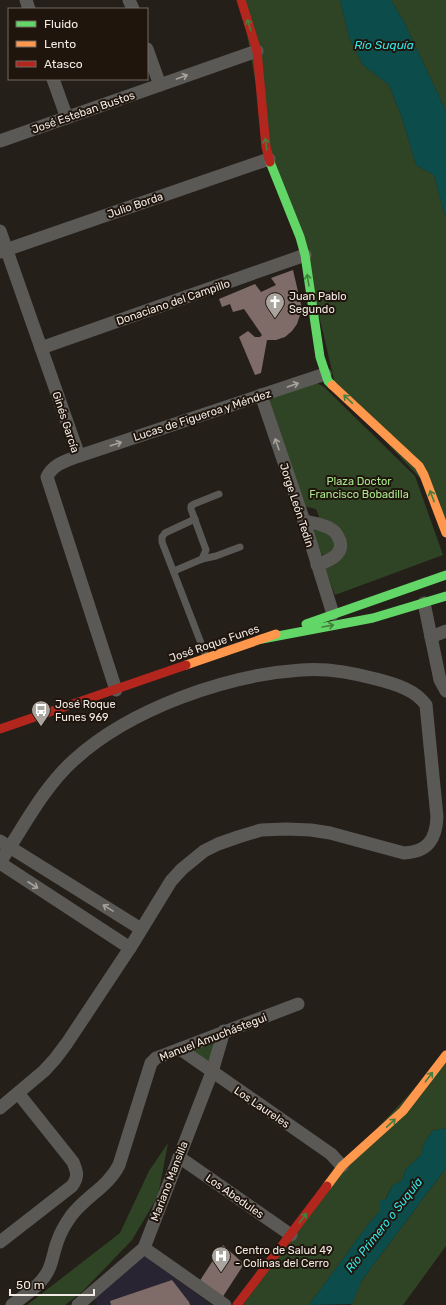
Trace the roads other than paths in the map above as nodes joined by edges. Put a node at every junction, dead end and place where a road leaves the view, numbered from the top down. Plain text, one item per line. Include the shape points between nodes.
1 (241, 0) edge
2 (257, 51) junction
3 (148, 52) edge
4 (53, 80) edge
5 (160, 85) junction
6 (67, 118) junction
7 (0, 141) edge
8 (269, 159) junction
9 (0, 231) edge
10 (3, 251) edge
11 (304, 255) junction
12 (41, 348) junction
13 (325, 374) junction
14 (261, 396) junction
15 (79, 456) junction
16 (220, 494) dead end
17 (195, 519) junction
18 (304, 521) junction
19 (446, 533) edge
20 (240, 547) dead end
21 (202, 559) junction
22 (317, 565) junction
23 (174, 571) junction
24 (446, 575) edge
25 (446, 596) edge
26 (424, 603) junction
27 (333, 614) junction
28 (446, 631) edge
29 (431, 637) junction
30 (262, 638) junction
31 (207, 658) junction
32 (116, 690) junction
33 (446, 691) edge
34 (0, 729) edge
35 (5, 844) edge
36 (0, 863) edge
37 (141, 929) junction
38 (130, 948) junction
39 (298, 1004) dead end
40 (224, 1031) junction
41 (180, 1049) junction
42 (446, 1055) edge
43 (212, 1072) junction
44 (18, 1093) junction
45 (0, 1108) edge
46 (179, 1156) junction
47 (342, 1166) junction
48 (291, 1235) junction
49 (0, 1242) edge
50 (144, 1248) junction
51 (89, 1301) edge
52 (12, 1305) edge
53 (78, 1305) edge
54 (225, 1305) edge
55 (238, 1305) edge

2 -> 1 main road
5 -> 2 street, José Esteban Bustos
8 -> 2 main road
3 - 5 street
4 - 6 street
5 - 6 street, José Esteban Bustos
6 - 7 street, José Esteban Bustos
8 - 10 street, Julio Borda
8 - 11 main road via 300,237
9 - 10 street, Ginés García
10 - 12 street, Ginés García
11 - 12 street, Donaciano del Campillo
13 -> 11 main road
12 - 15 street, Ginés García
14 -> 13 street, Lucas de Figueroa y Méndez
19 -> 13 main road via 419,466 328,381
15 -> 14 street, Lucas de Figueroa y Méndez
18 -> 14 street, Jorge León Tedin
15 - 32 street, Ginés García via 58,464 47,477
16 - 17 lane via 191,506
17 - 21 lane via 206,550
17 - 23 lane via 165,533 162,537
18 - 22 street, Jorge León Tedin
18 - 22 street via 331,529 341,543 341,548 334,557
20 - 21 lane
21 - 23 lane
22 - 27 street, Jorge León Tedin
23 - 31 lane
24 - 27 main road, José Roque Funes
25 - 26 main road
26 - 29 street
30 -> 26 main road via 372,618
27 - 30 main road, José Roque Funes
28 - 29 street
29 - 33 street via 440,680
30 - 31 main road, José Roque Funes
31 - 32 main road, José Roque Funes
32 - 34 main road, José Roque Funes
35 - 36 street
37 -> 35 street
35 - 37 street via 44,792 74,759 128,722 198,692 249,678 303,670 362,675 413,692 421,698 426,705 437,817 435,835 422,849 416,853 404,853 311,830 261,830 238,836 204,851 182,869 171,881
36 -> 38 street
37 - 38 street
38 - 44 street via 55,1059
39 - 40 street, Manuel Amuchástegui
40 - 41 street, Manuel Amuchástegui
40 - 43 street, Mariano Mansilla
41 - 43 street, Los Laureles
41 - 52 street, Manuel Amuchástegui via 156,1058 151,1063 116,1172 71,1216 58,1240 44,1277 37,1286
47 -> 42 main road via 403,1111
43 - 46 street, Mariano Mansilla
43 - 47 street, Los Laureles via 331,1154
44 - 45 street
44 - 49 street via 73,1162 77,1179 72,1186
46 - 48 street, Los Abedules
46 - 50 street, Mariano Mansilla
48 -> 47 main road
48 - 55 main road
50 - 51 street, Mariano Mansilla
50 - 54 street
51 - 53 street, Mariano Mansilla

